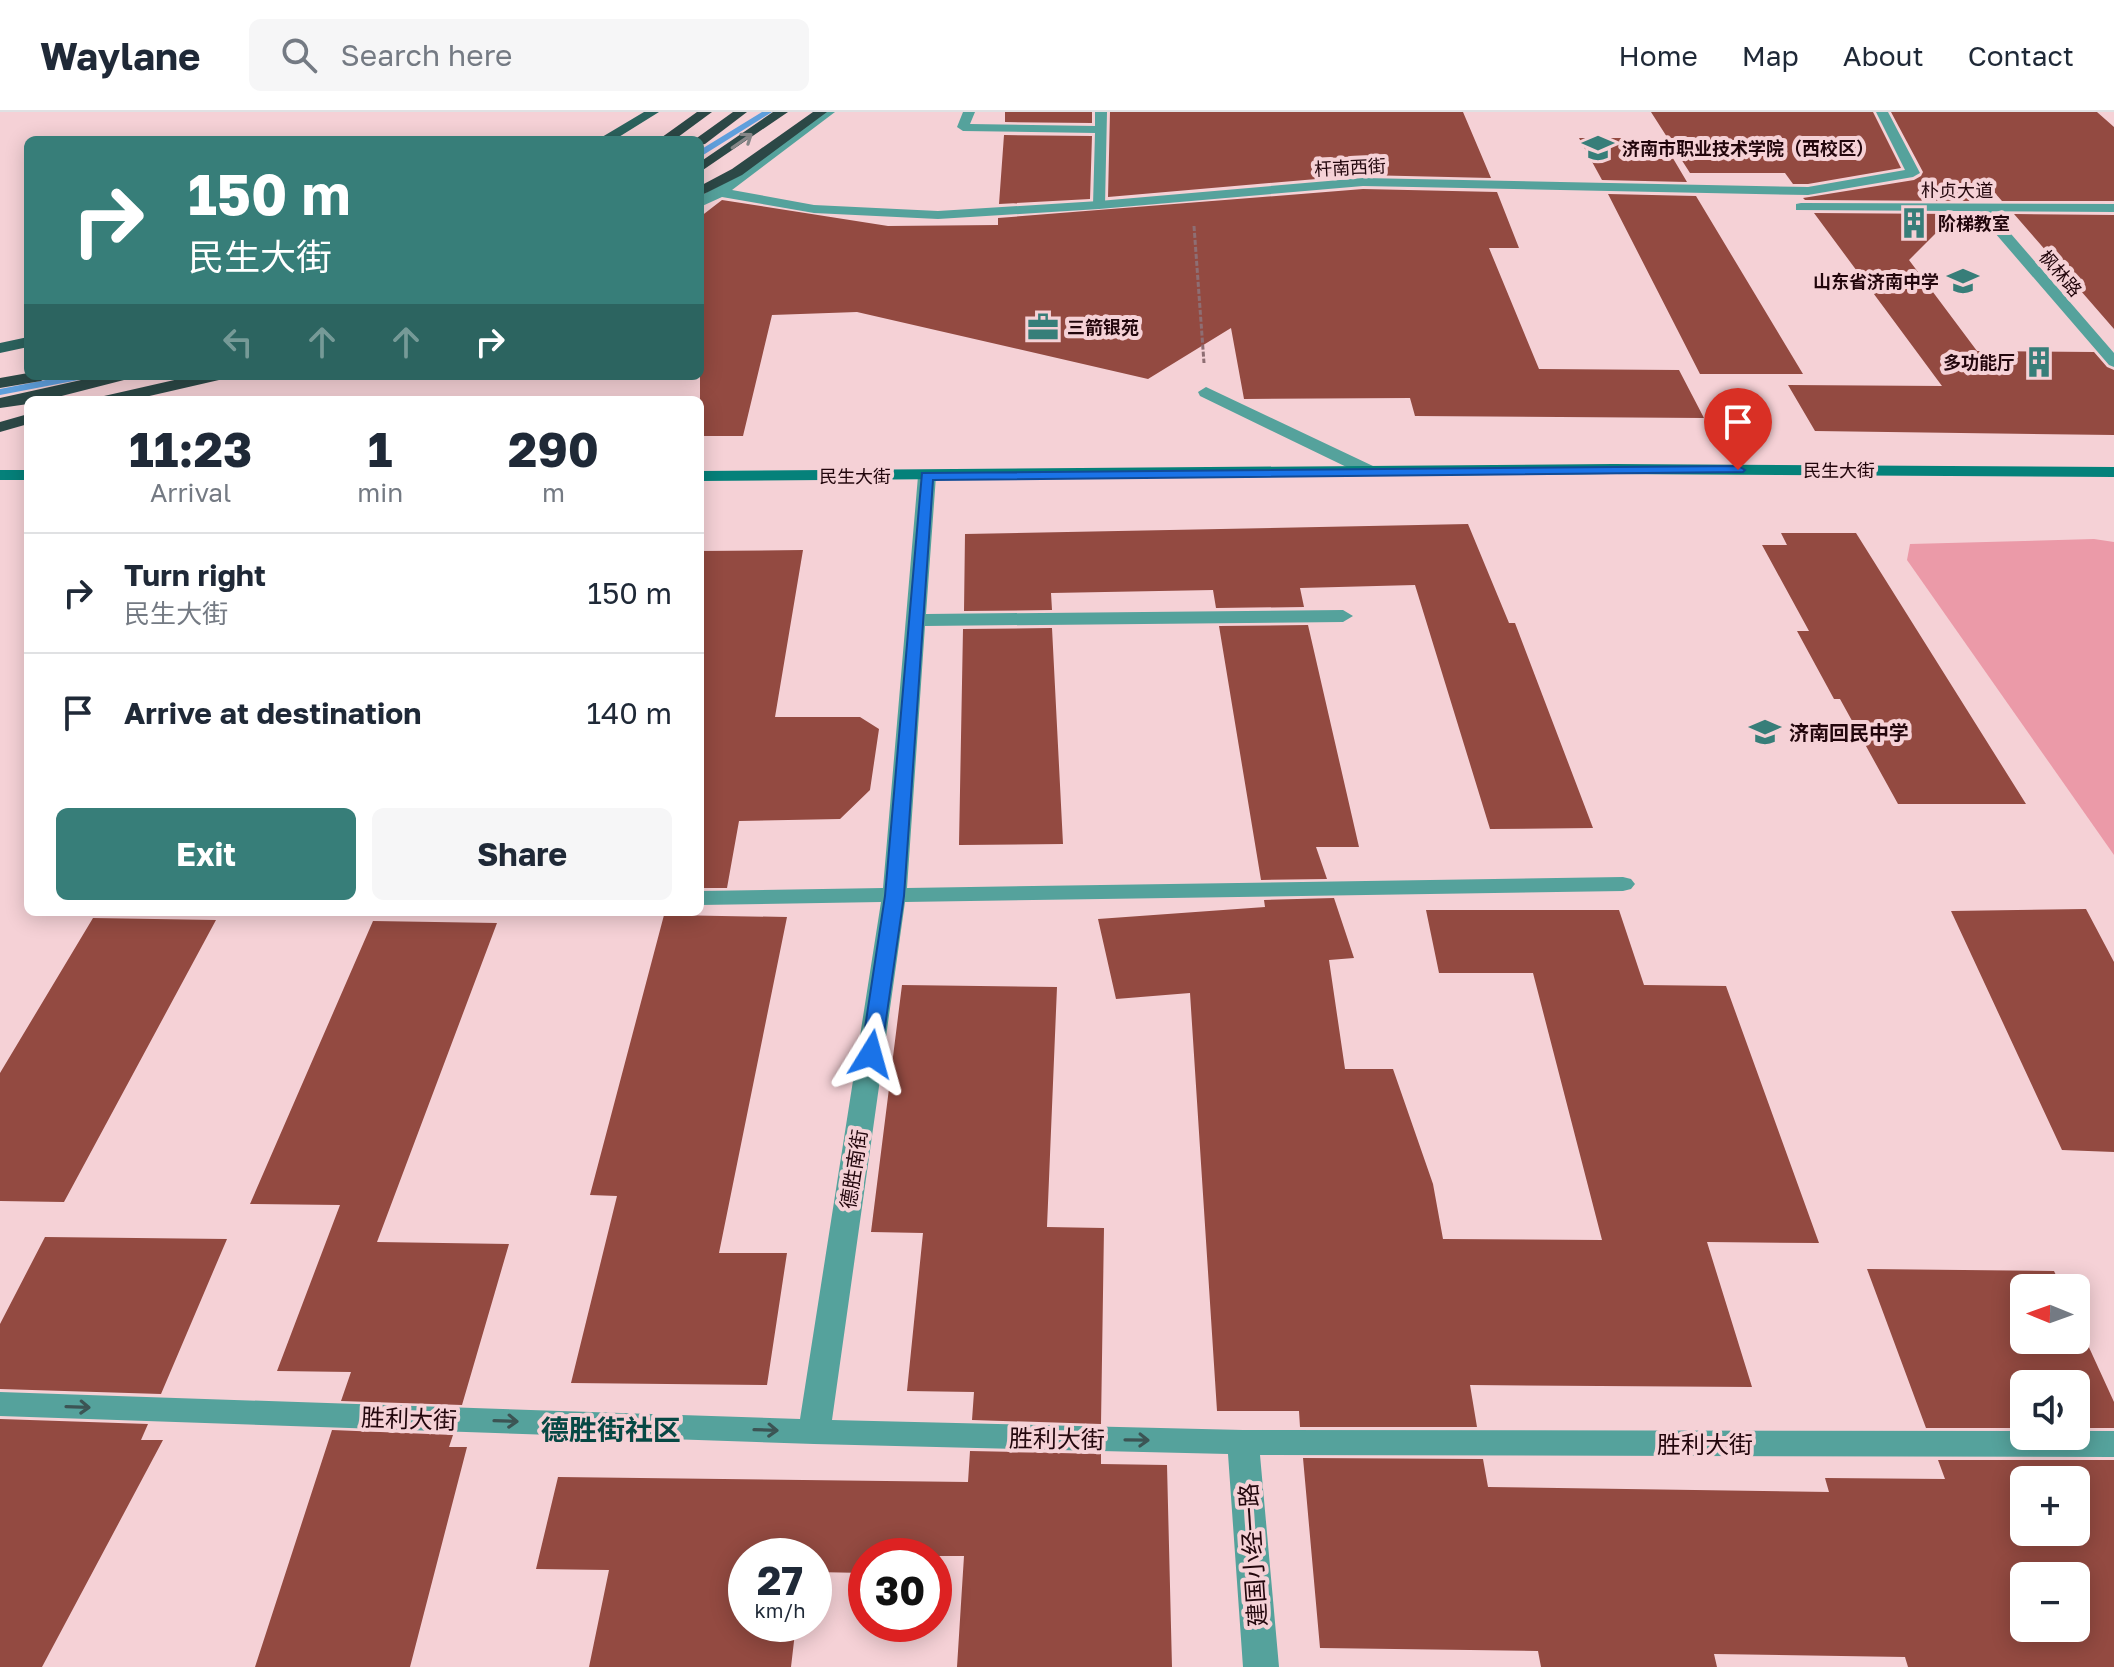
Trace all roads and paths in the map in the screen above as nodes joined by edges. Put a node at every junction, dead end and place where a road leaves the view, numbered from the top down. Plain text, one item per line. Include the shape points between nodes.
1 (653, 112) edge
2 (706, 112) edge
3 (741, 112) edge
4 (782, 112) edge
5 (821, 112) edge
6 (829, 112) edge
7 (969, 112) edge
8 (1101, 112) edge
9 (1882, 112) edge
10 (1101, 130) junction
11 (611, 136) edge
12 (671, 136) edge
13 (704, 138) edge
14 (704, 165) edge
15 (704, 190) edge
16 (720, 192) junction
17 (1201, 196) junction
18 (704, 201) edge
19 (1099, 205) junction
20 (1801, 207) dead end
21 (1981, 208) junction
22 (2114, 208) edge
23 (1193, 214) joint
24 (0, 331) edge
25 (24, 331) edge
26 (24, 343) edge
27 (0, 348) edge
28 (2114, 362) edge
29 (24, 379) edge
30 (101, 380) edge
31 (196, 380) edge
32 (0, 383) edge
33 (1206, 392) joint
34 (31, 396) edge
35 (127, 396) edge
36 (24, 398) edge
37 (0, 403) edge
38 (24, 420) edge
39 (0, 427) edge
40 (1367, 470) junction
41 (2114, 472) edge
42 (0, 475) edge
43 (24, 475) edge
44 (704, 476) edge
45 (927, 476) junction
46 (1343, 616) dead end
47 (916, 620) junction
48 (1623, 884) dead end
49 (894, 896) junction
50 (704, 898) edge
51 (0, 1404) edge
52 (814, 1432) junction
53 (1243, 1442) junction
54 (2114, 1444) edge
55 (1261, 1667) edge

1 - 11 main road
2 - 12 highway
3 - 13 highway
14 -> 4 highway
5 - 15 highway
6 - 16 street
7 - 10 lane via 963,127
8 - 10 lane
9 - 17 street, 杆南西街 via 1913,173 1808,191 1363,182
10 - 19 lane
16 - 18 street
16 - 19 street, 杆南西街 via 814,209 938,215
17 - 19 street, 杆南西街
17 - 23 street
20 - 21 street, 朴贞大道
21 - 22 street, 朴贞大道
21 - 28 lane, 枫林路
23 - 33 path
24 - 25 main road
26 - 27 main road
29 - 32 highway
30 - 34 highway
31 - 35 highway
33 - 40 street
36 - 37 highway
38 - 39 highway
40 - 41 main road, 民生大街
40 - 45 main road, 民生大街
42 - 43 main road
44 - 45 main road, 民生大街
45 - 47 street, 德胜南街
46 - 47 street
47 - 49 street, 德胜南街
48 - 49 street
49 - 50 street
49 - 52 street, 德胜南街
51 -> 52 street, 胜利大街
52 -> 53 street, 胜利大街
53 - 54 street, 胜利大街
53 - 55 street, 建国小经一路

